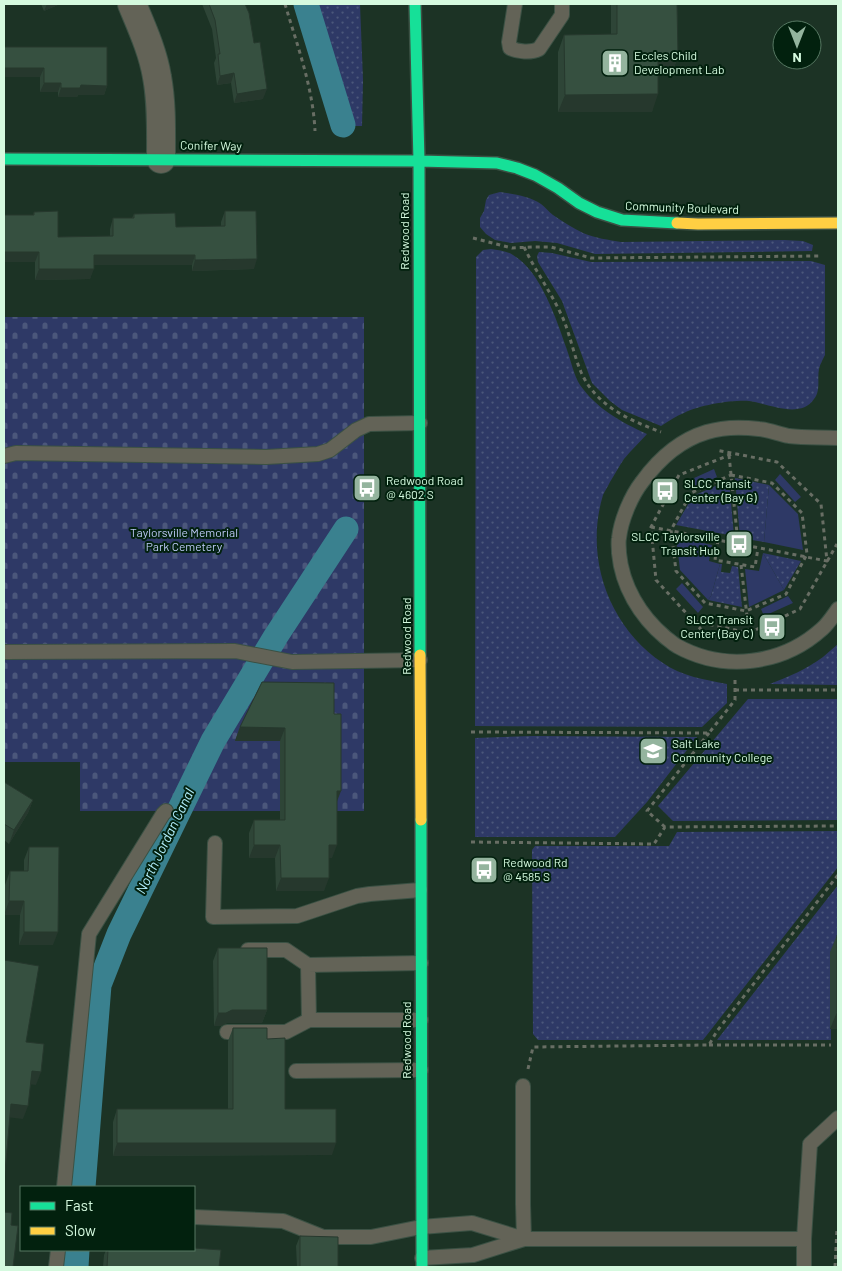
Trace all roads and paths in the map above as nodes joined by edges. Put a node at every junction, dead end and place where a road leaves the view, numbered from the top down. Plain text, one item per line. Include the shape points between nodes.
1 (132, 4) edge
2 (285, 4) edge
3 (415, 4) edge
4 (515, 4) edge
5 (562, 4) edge
6 (315, 131) dead end
7 (4, 159) edge
8 (161, 159) junction
9 (419, 161) junction
10 (838, 223) edge
11 (473, 238) dead end
12 (524, 247) junction
13 (819, 256) dead end
14 (420, 423) junction
15 (661, 432) dead end
16 (838, 438) edge
17 (710, 448) dead end
18 (731, 454) junction
19 (4, 456) edge
20 (731, 476) junction
21 (651, 526) junction
22 (671, 530) junction
23 (718, 540) junction
24 (738, 543) junction
25 (837, 544) dead end
26 (758, 548) junction
27 (806, 557) junction
28 (827, 561) junction
29 (741, 565) junction
30 (838, 609) edge
31 (746, 611) junction
32 (693, 621) junction
33 (749, 632) junction
34 (707, 636) dead end
35 (4, 652) edge
36 (420, 660) junction
37 (735, 678) dead end
38 (735, 690) junction
39 (838, 690) edge
40 (471, 732) dead end
41 (709, 733) junction
42 (166, 811) dead end
43 (838, 826) edge
44 (665, 827) junction
45 (471, 842) dead end
46 (215, 843) dead end
47 (838, 875) edge
48 (420, 890) junction
49 (247, 950) edge
50 (421, 963) junction
51 (308, 965) junction
52 (309, 1020) junction
53 (421, 1020) junction
54 (227, 1032) dead end
55 (708, 1045) junction
56 (831, 1046) dead end
57 (533, 1047) dead end
58 (421, 1070) junction
59 (296, 1071) dead end
60 (523, 1086) dead end
61 (838, 1118) edge
62 (64, 1186) edge
63 (195, 1217) edge
64 (421, 1227) junction
65 (838, 1229) edge
66 (524, 1239) junction
67 (804, 1239) junction
68 (837, 1250) edge
69 (58, 1251) edge
70 (422, 1263) edge
71 (56, 1267) edge
72 (804, 1267) edge
73 (835, 1267) edge

1 - 8 street via 149,44 157,76
2 - 6 path via 309,85
3 - 9 main road, Redwood Road
4 - 5 lane via 509,42 510,48 516,51 539,49 562,15
7 - 8 main road, Conifer Way
8 - 9 main road, Conifer Way
9 - 10 main road, Community Boulevard via 497,163 517,168 558,188 578,203 622,220 698,224
9 - 14 main road, Redwood Road
11 - 12 path via 512,248
12 - 13 path via 551,247 591,258
12 - 15 path via 561,314 581,372 590,386 603,401 626,418
14 - 19 lane via 369,424 330,450 299,456 16,453
14 - 36 main road, Redwood Road
16 - 30 lane via 728,428 688,440 651,469 636,490 618,538 626,585 638,608 676,646 700,656 745,662 789,652 823,628
17 - 18 path
18 - 20 path
18 - 21 path via 679,476
18 - 28 path via 777,462 821,504
20 - 22 path via 691,493
20 - 24 path
20 - 27 path via 772,482 802,513
21 - 22 path
21 - 32 path via 656,580
22 - 23 path
22 - 31 path via 676,571 705,604
23 - 24 path
23 - 29 path via 714,560
24 - 26 path
25 - 28 path
26 - 27 path
26 - 29 path via 754,567
27 - 28 path
27 - 31 path via 786,594
28 - 33 path via 800,609
29 - 31 path
31 - 33 path
32 - 33 path
32 - 34 path
35 - 36 lane via 235,650 292,662
36 - 48 main road, Redwood Road
37 - 38 path
38 - 39 path
38 - 41 path via 734,700
40 - 41 path
41 - 44 path via 647,811
42 - 62 lane via 89,934
43 - 44 path
44 - 45 path via 654,844
46 - 48 lane via 213,918 297,916 357,896
47 - 55 path
48 - 50 main road, Redwood Road
49 - 51 lane via 286,950
50 - 51 lane
50 - 53 main road, Redwood Road
51 - 52 lane
52 - 53 lane
52 - 54 lane via 286,1032
53 - 58 main road, Redwood Road
55 - 56 path
55 - 57 path
58 - 59 lane
58 - 64 main road, Redwood Road
60 - 66 lane
61 - 67 lane via 810,1144
63 - 64 lane via 284,1221 323,1237 371,1237
64 - 66 lane via 472,1222
64 - 70 main road, Redwood Road
65 - 68 path
66 - 67 lane
66 - 70 lane via 473,1255
67 - 72 lane
68 - 73 path
69 - 71 lane

